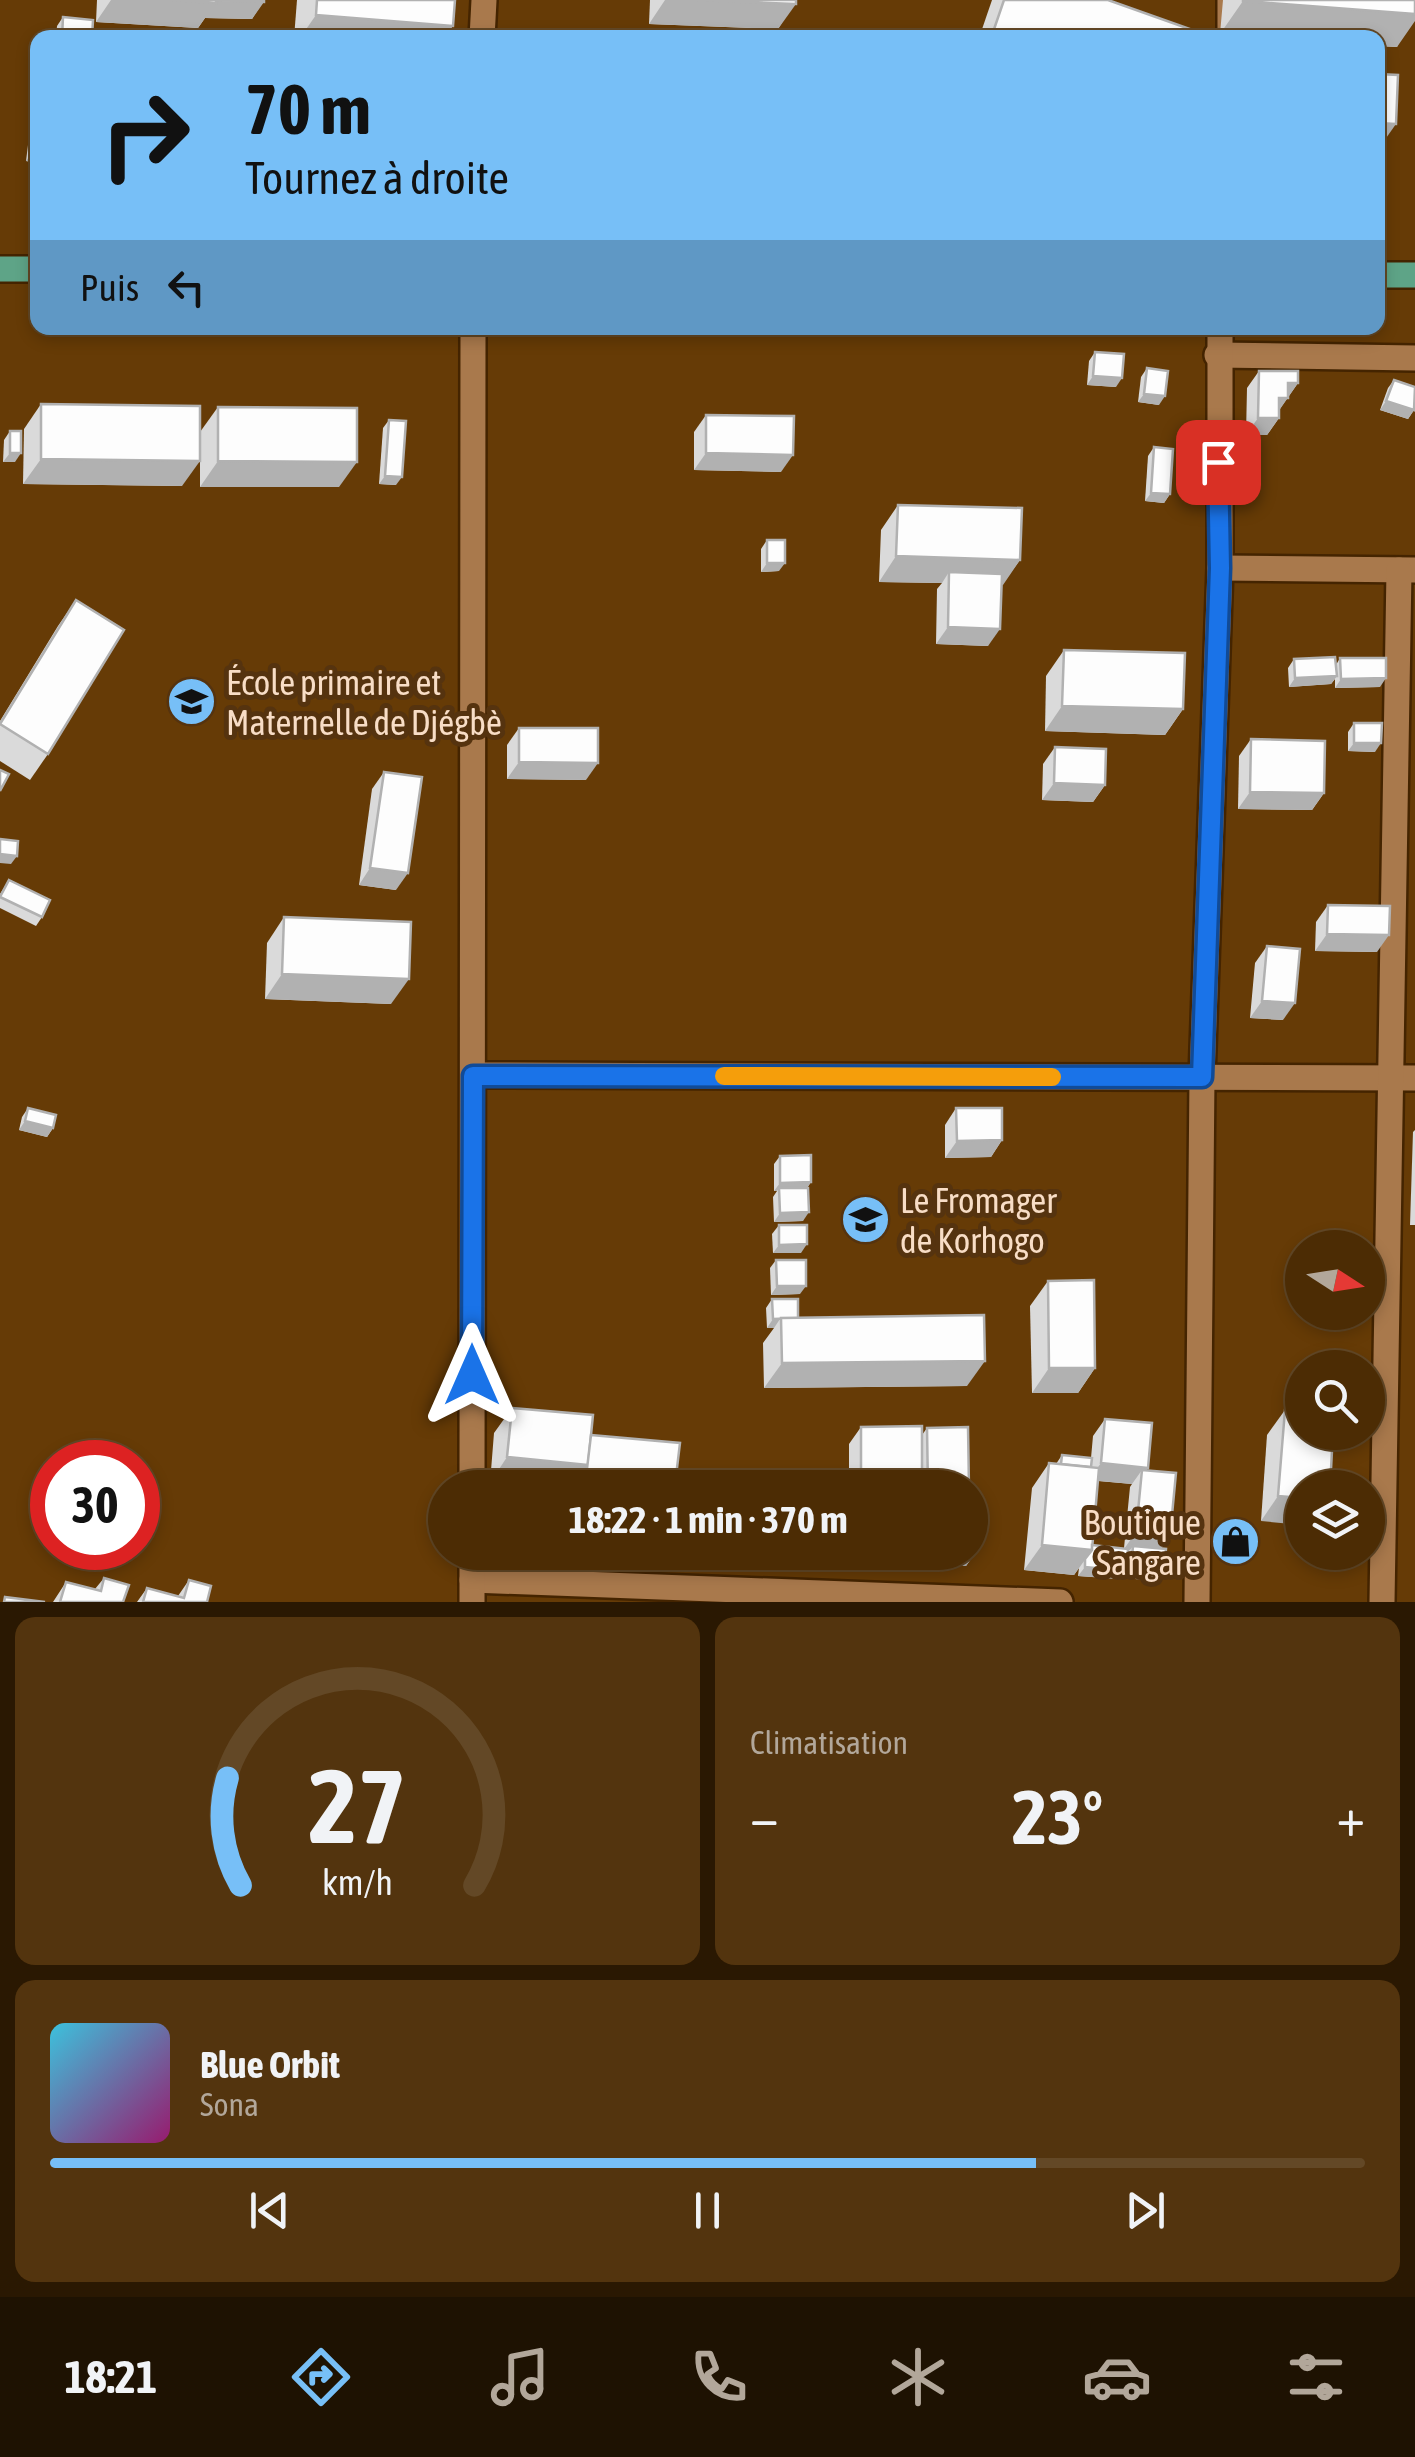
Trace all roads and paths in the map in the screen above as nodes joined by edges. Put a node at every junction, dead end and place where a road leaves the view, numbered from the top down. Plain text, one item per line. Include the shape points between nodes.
1 (484, 0) edge
2 (1230, 0) edge
3 (482, 30) edge
4 (1230, 30) edge
5 (0, 268) edge
6 (30, 269) edge
7 (1385, 275) edge
8 (1415, 275) edge
9 (473, 335) edge
10 (1219, 335) edge
11 (1217, 355) junction
12 (1415, 358) edge
13 (1220, 568) junction
14 (1407, 570) edge
15 (473, 1076) junction
16 (1202, 1077) junction
17 (1403, 1078) edge
18 (472, 1470) edge
19 (472, 1591) edge
20 (1060, 1602) edge
21 (1197, 1602) edge
22 (1382, 1602) edge

1 - 3 street
2 - 4 street
5 - 6 main road
7 - 8 main road
9 - 15 street
10 - 11 street
11 - 12 street
11 - 13 street
13 - 14 street
13 - 16 street
14 - 17 street
15 - 16 street
15 - 18 street
16 - 17 street
16 - 21 street
17 - 22 street
19 - 20 street

